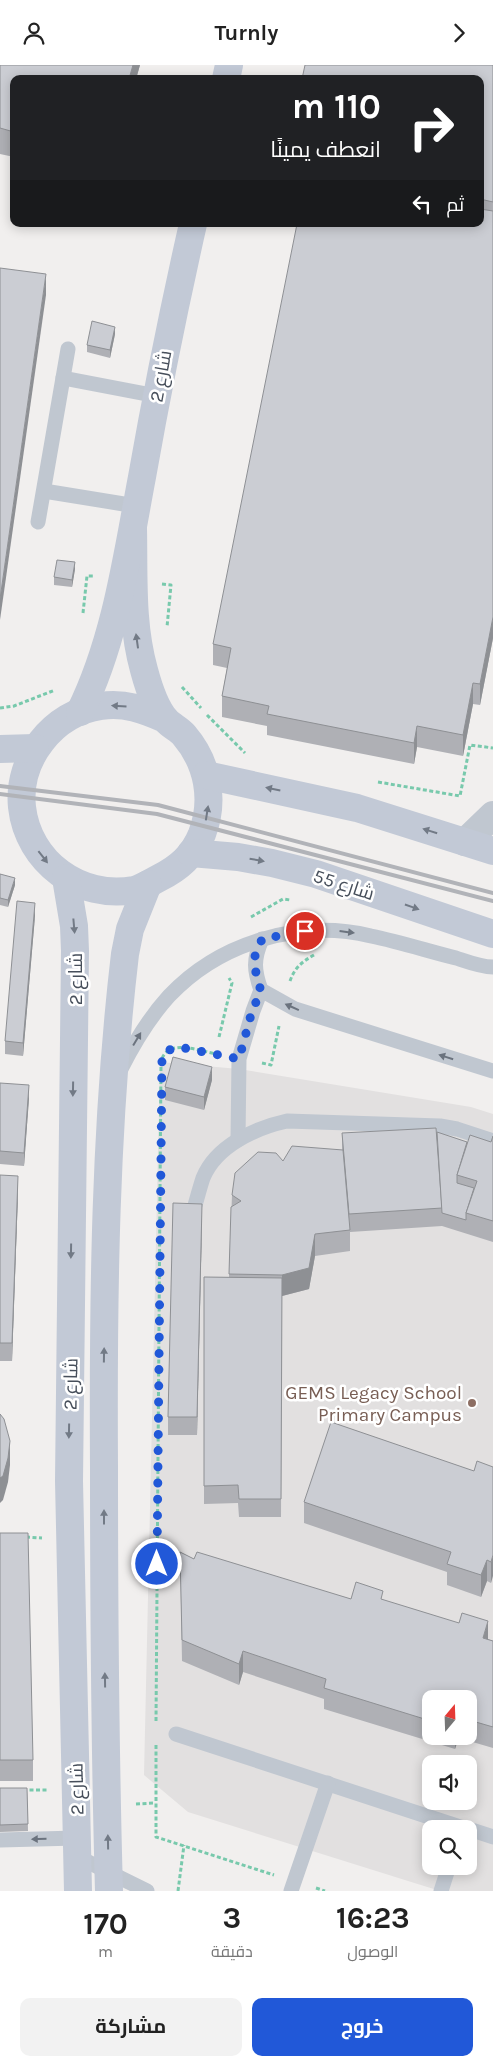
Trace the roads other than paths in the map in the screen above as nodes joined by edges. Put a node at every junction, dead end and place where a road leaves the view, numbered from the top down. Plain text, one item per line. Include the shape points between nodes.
1 (191, 227) edge
2 (68, 349) dead end
3 (63, 378) junction
4 (156, 396) junction
5 (44, 491) junction
6 (134, 517) junction
7 (38, 522) dead end
8 (127, 580) junction
9 (80, 712) junction
10 (165, 719) junction
11 (35, 748) junction
12 (0, 749) edge
13 (206, 775) junction
14 (493, 815) edge
15 (12, 817) edge
16 (465, 842) junction
17 (493, 851) edge
18 (191, 853) junction
19 (66, 878) junction
20 (148, 884) junction
21 (493, 934) edge
22 (262, 939) junction
23 (493, 967) edge
24 (261, 991) junction
25 (493, 1071) edge
26 (114, 1082) junction
27 (238, 1140) junction
28 (493, 1141) edge
29 (192, 1215) edge
30 (176, 1734) dead end
31 (328, 1783) junction
32 (437, 1820) edge
33 (477, 1833) edge
34 (493, 1837) edge
35 (0, 1840) edge
36 (77, 1848) junction
37 (446, 1875) edge
38 (108, 1882) edge
39 (293, 1886) edge
40 (78, 1891) edge
41 (147, 1891) edge
42 (441, 1891) edge

1 - 4 street, شارع 2
2 - 3 lane
3 - 4 lane
3 - 5 lane
4 - 6 street, شارع 2
5 - 6 lane
5 - 7 lane
6 - 8 street, شارع 2
8 - 9 street, شارع 2 via 106,649
10 -> 8 street, شارع 2 via 153,696 138,647
10 -> 9 street via 123,705 101,705
9 - 11 street via 55,726
10 - 13 street via 183,734 197,753
11 - 12 street
11 - 15 street via 25,770 21,794
16 -> 13 street via 357,808
18 -> 13 street via 207,816
14 - 16 street
15 -> 19 street via 46,863
16 - 17 street
18 - 20 street via 176,869
18 -> 21 street, شارع 55 via 238,857 316,874
19 - 20 street via 88,888 112,892 136,890
19 -> 36 street, شارع 2 via 75,951 70,1539
20 - 26 street, شارع 2 via 130,929 125,953
22 -> 23 lane via 305,931 349,932
22 - 24 lane via 255,956
26 -> 22 lane via 136,1040 169,996 189,977 217,959
25 -> 24 lane via 295,1009
24 - 27 lane via 239,1059
38 -> 26 street, شارع 2 via 104,1387 106,1209
27 - 28 lane via 287,1121 440,1126
27 - 29 lane via 213,1163 204,1177
30 - 31 lane
31 - 32 lane
31 - 39 lane
33 - 34 lane
36 -> 35 lane
36 - 38 lane
36 - 40 street, شارع 2
37 - 42 lane
38 - 41 lane

